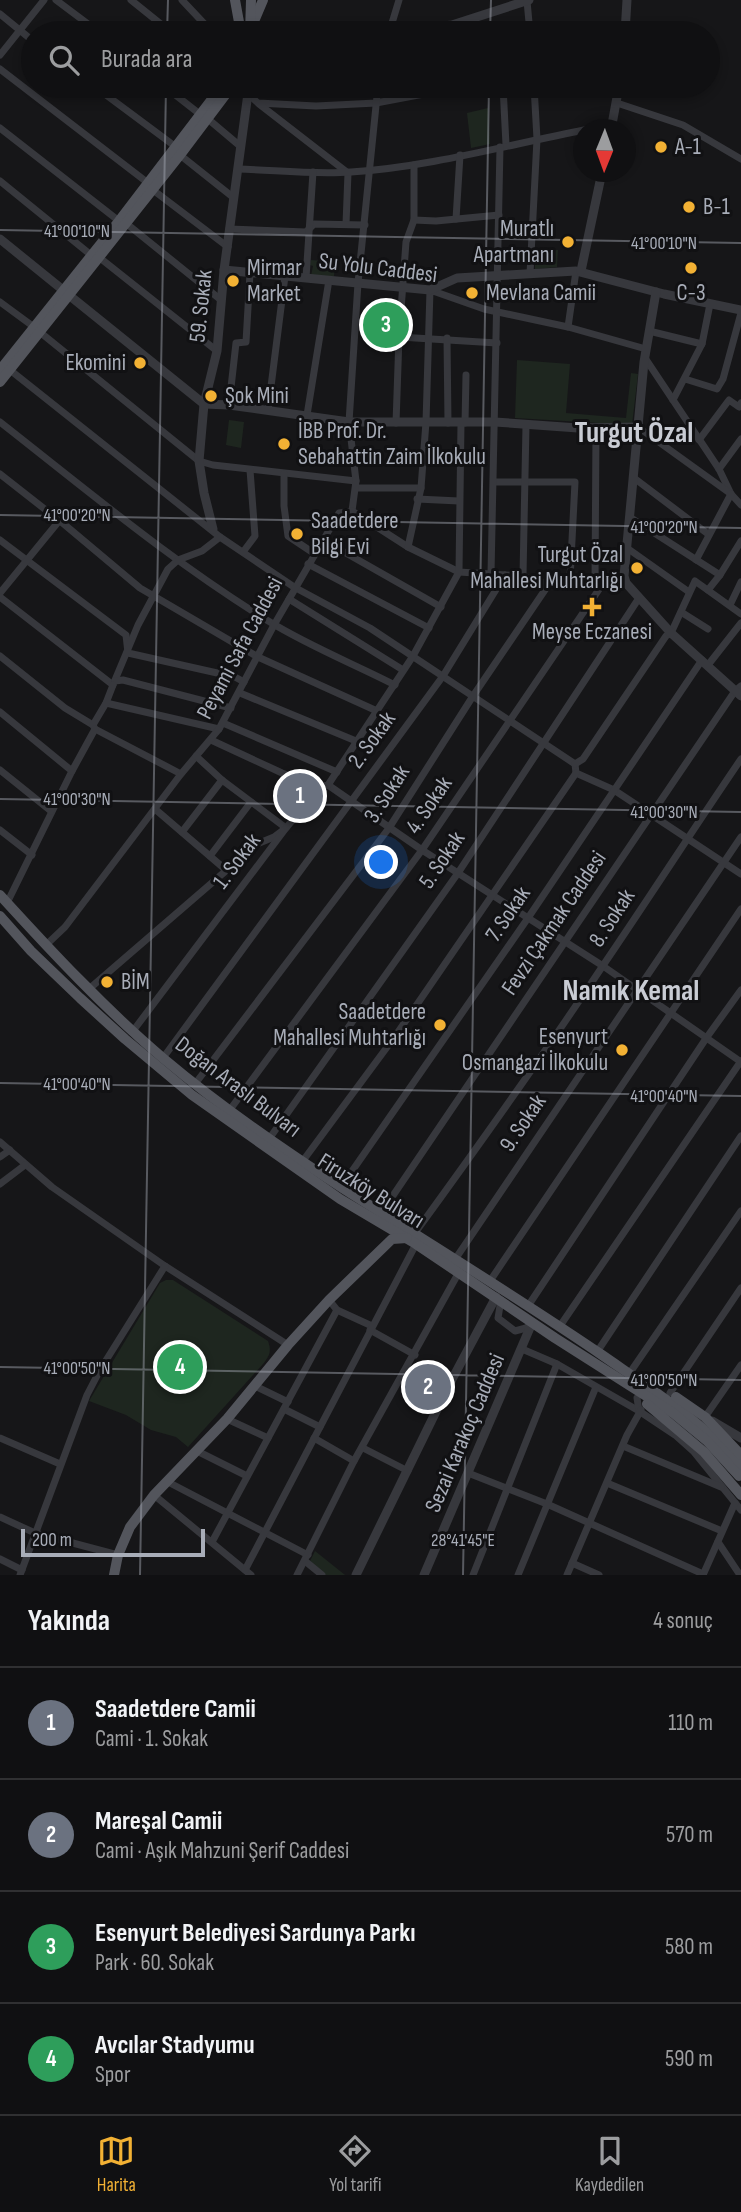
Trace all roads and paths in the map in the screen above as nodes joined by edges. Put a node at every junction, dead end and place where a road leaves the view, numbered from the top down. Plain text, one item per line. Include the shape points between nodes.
1 (44, 0) edge
2 (56, 0) edge
3 (131, 0) edge
4 (181, 0) edge
5 (235, 0) edge
6 (243, 0) edge
7 (251, 0) edge
8 (263, 0) edge
9 (399, 0) edge
10 (528, 0) edge
11 (627, 0) edge
12 (0, 14) edge
13 (27, 21) edge
14 (84, 21) edge
15 (157, 21) edge
16 (201, 21) edge
17 (243, 21) edge
18 (246, 21) edge
19 (248, 21) edge
20 (252, 21) edge
21 (392, 21) edge
22 (473, 21) edge
23 (529, 21) edge
24 (626, 21) edge
25 (20, 30) joint
26 (0, 55) edge
27 (0, 69) edge
28 (21, 85) edge
29 (37, 98) edge
30 (110, 98) edge
31 (179, 98) edge
32 (215, 98) edge
33 (221, 98) edge
34 (247, 98) edge
35 (254, 98) edge
36 (377, 98) edge
37 (401, 98) edge
38 (503, 98) edge
39 (535, 98) edge
40 (618, 98) edge
41 (258, 103) junction
42 (376, 103) junction
43 (617, 103) junction
44 (204, 117) junction
45 (613, 119) edge
46 (0, 128) edge
47 (573, 132) edge
48 (537, 139) junction
49 (240, 146) junction
50 (503, 146) junction
51 (178, 151) junction
52 (460, 155) junction
53 (741, 159) edge
54 (414, 165) junction
55 (238, 169) junction
56 (368, 171) junction
57 (313, 172) junction
58 (348, 173) junction
59 (0, 181) edge
60 (600, 182) edge
61 (150, 186) junction
62 (234, 198) junction
63 (499, 215) junction
64 (456, 219) junction
65 (414, 220) junction
66 (123, 222) junction
67 (346, 224) junction
68 (365, 225) junction
69 (229, 229) junction
70 (309, 229) junction
71 (0, 239) edge
72 (228, 247) junction
73 (96, 256) junction
74 (224, 270) junction
75 (578, 271) junction
76 (250, 273) junction
77 (530, 274) junction
78 (285, 276) junction
79 (496, 276) junction
80 (306, 278) junction
81 (329, 280) junction
82 (358, 283) junction
83 (402, 289) junction
84 (430, 290) junction
85 (656, 292) junction
86 (66, 293) junction
87 (221, 300) junction
88 (0, 302) edge
89 (710, 304) junction
90 (741, 311) edge
91 (497, 312) junction
92 (568, 327) junction
93 (38, 330) junction
94 (649, 331) junction
95 (399, 337) junction
96 (428, 338) junction
97 (447, 338) junction
98 (236, 343) junction
99 (497, 343) junction
100 (702, 344) junction
101 (217, 346) junction
102 (646, 353) junction
103 (4, 365) edge
104 (466, 375) dead end
105 (685, 379) junction
106 (0, 382) edge
107 (673, 400) junction
108 (741, 403) edge
109 (204, 404) junction
110 (229, 405) junction
111 (268, 410) junction
112 (307, 415) junction
113 (0, 422) edge
114 (349, 422) junction
115 (426, 422) junction
116 (448, 422) junction
117 (495, 422) junction
118 (396, 423) junction
119 (463, 423) junction
120 (526, 425) junction
121 (638, 427) junction
122 (596, 428) junction
123 (741, 439) edge
124 (699, 440) junction
125 (199, 461) junction
126 (719, 469) junction
127 (250, 470) junction
128 (0, 474) edge
129 (285, 474) junction
130 (634, 478) junction
131 (494, 482) junction
132 (524, 482) junction
133 (356, 484) junction
134 (421, 488) junction
135 (732, 494) junction
136 (417, 499) junction
137 (459, 501) junction
138 (740, 502) edge
139 (352, 511) junction
140 (631, 518) junction
141 (59, 520) junction
142 (216, 533) junction
143 (708, 534) junction
144 (0, 540) edge
145 (323, 540) junction
146 (741, 541) edge
147 (408, 547) junction
148 (627, 548) junction
149 (243, 552) junction
150 (315, 554) junction
151 (696, 559) junction
152 (178, 560) junction
153 (27, 561) junction
154 (308, 564) junction
155 (459, 572) junction
156 (491, 574) junction
157 (506, 575) junction
158 (720, 575) junction
159 (523, 576) junction
160 (570, 579) junction
161 (604, 582) junction
162 (741, 582) edge
163 (595, 583) junction
164 (626, 583) junction
165 (549, 584) junction
166 (294, 587) junction
167 (708, 590) junction
168 (689, 592) junction
169 (0, 595) edge
170 (155, 597) junction
171 (639, 598) junction
172 (289, 599) junction
173 (730, 605) junction
174 (441, 607) junction
175 (681, 612) junction
176 (741, 614) edge
177 (741, 623) edge
178 (274, 625) junction
179 (429, 628) junction
180 (708, 629) dead end
181 (671, 633) junction
182 (128, 653) junction
183 (0, 656) edge
184 (413, 656) junction
185 (258, 657) junction
186 (705, 662) junction
187 (403, 670) junction
188 (443, 676) junction
189 (244, 682) junction
190 (114, 683) junction
191 (395, 685) junction
192 (739, 691) edge
193 (240, 692) junction
194 (473, 696) junction
195 (106, 703) junction
196 (231, 708) junction
197 (377, 711) junction
198 (0, 712) edge
199 (509, 719) junction
200 (221, 726) junction
201 (94, 727) junction
202 (211, 740) junction
203 (356, 741) junction
204 (543, 743) junction
205 (196, 756) junction
206 (741, 759) edge
207 (575, 764) junction
208 (0, 770) edge
209 (72, 771) junction
210 (337, 772) junction
211 (576, 773) junction
212 (181, 774) junction
213 (222, 780) junction
214 (324, 786) junction
215 (614, 790) junction
216 (352, 801) junction
217 (251, 802) junction
218 (155, 808) junction
219 (51, 811) junction
220 (651, 814) junction
221 (286, 828) junction
222 (389, 828) junction
223 (0, 830) edge
224 (182, 832) junction
225 (741, 837) edge
226 (687, 838) junction
227 (422, 850) junction
228 (32, 855) junction
229 (210, 856) junction
230 (723, 862) junction
231 (226, 870) junction
232 (457, 873) junction
233 (741, 874) edge
234 (493, 896) junction
235 (4, 899) edge
236 (741, 909) edge
237 (1, 916) edge
238 (528, 918) junction
239 (50, 941) junction
240 (565, 942) junction
241 (44, 963) junction
242 (603, 966) junction
243 (89, 989) junction
244 (637, 989) junction
245 (741, 990) edge
246 (100, 1000) junction
247 (670, 1012) junction
248 (133, 1031) junction
249 (707, 1037) junction
250 (163, 1058) junction
251 (741, 1061) edge
252 (195, 1084) junction
253 (229, 1111) junction
254 (741, 1136) edge
255 (269, 1139) junction
256 (0, 1142) edge
257 (10, 1150) junction
258 (0, 1157) edge
259 (302, 1162) junction
260 (25, 1165) junction
261 (0, 1184) edge
262 (341, 1187) junction
263 (741, 1210) edge
264 (377, 1215) junction
265 (413, 1238) junction
266 (374, 1258) junction
267 (456, 1258) junction
268 (165, 1266) junction
269 (459, 1272) junction
270 (490, 1281) junction
271 (741, 1288) edge
272 (498, 1299) junction
273 (329, 1300) junction
274 (528, 1306) junction
275 (337, 1310) junction
276 (532, 1322) junction
277 (560, 1326) junction
278 (371, 1328) junction
279 (551, 1335) junction
280 (288, 1345) junction
281 (523, 1347) junction
282 (597, 1352) junction
283 (415, 1355) junction
284 (557, 1364) junction
285 (741, 1364) edge
286 (627, 1379) junction
287 (255, 1385) junction
288 (596, 1387) junction
289 (670, 1393) junction
290 (286, 1405) junction
291 (644, 1408) junction
292 (705, 1417) junction
293 (227, 1419) junction
294 (320, 1427) junction
295 (741, 1437) edge
296 (0, 1438) edge
297 (268, 1438) junction
298 (314, 1438) junction
299 (623, 1446) junction
300 (363, 1448) junction
301 (197, 1451) junction
302 (741, 1455) edge
303 (354, 1461) junction
304 (60, 1464) junction
305 (408, 1471) junction
306 (468, 1472) junction
307 (247, 1476) junction
308 (168, 1482) junction
309 (607, 1483) junction
310 (739, 1485) edge
311 (721, 1487) junction
312 (508, 1489) junction
313 (154, 1495) junction
314 (547, 1504) junction
315 (741, 1510) edge
316 (228, 1514) junction
317 (0, 1517) edge
318 (590, 1524) junction
319 (722, 1531) junction
320 (264, 1532) junction
321 (35, 1533) junction
322 (212, 1542) junction
323 (718, 1542) junction
324 (118, 1555) junction
325 (306, 1558) junction
326 (0, 1559) edge
327 (572, 1563) junction
328 (21, 1572) edge
329 (248, 1572) edge
330 (117, 1573) edge
331 (297, 1575) edge
332 (322, 1575) edge
333 (356, 1575) edge
334 (424, 1575) edge
335 (472, 1575) edge
336 (518, 1575) edge
337 (567, 1575) edge
338 (599, 1575) edge
339 (703, 1575) edge
340 (740, 1575) edge

1 - 13 street
2 - 14 street
3 - 15 street
4 - 16 street
5 - 17 main road
6 - 18 main road
7 - 19 main road
8 - 20 main road
9 - 21 street
10 - 22 street
10 - 23 street
11 - 24 street
12 - 25 street
25 - 26 street
27 - 28 street
29 - 61 street
30 - 51 street
31 - 44 street
32 - 44 main road
33 - 44 main road
34 - 49 street, 59. Sokak
35 - 41 street
36 - 42 street
37 - 42 street
38 - 50 street
39 - 48 street
40 - 43 street
41 - 42 street
41 - 58 street
42 - 56 street
43 - 45 street
43 - 53 street via 683,125
44 - 49 street
44 - 51 main road
46 - 66 street
47 - 48 street
48 - 50 street
48 - 77 street
49 - 55 street, 59. Sokak
50 - 52 street
50 - 63 street
51 - 61 main road
51 - 62 street
52 - 54 street
52 - 64 street
54 - 56 street
54 - 65 street
55 - 57 street
55 - 62 street, 59. Sokak
56 - 58 street
56 - 68 street
57 - 58 street
57 - 70 street
58 - 67 street
59 - 73 street
60 - 75 street
61 - 66 main road
61 - 72 street
62 - 69 street, 59. Sokak
63 - 64 street
63 - 79 street
64 - 65 street
65 - 83 street via 406,242
66 - 73 main road
66 - 87 street
67 - 68 street
67 - 70 street via 314,224
68 - 82 street
69 - 70 street
69 - 72 street, 59. Sokak
70 - 80 street
71 - 86 street
72 - 74 street, 59. Sokak
73 - 86 main road
73 - 101 street
74 - 76 street, Su Yolu Caddesi
74 - 87 street, 59. Sokak
75 - 77 street
75 - 85 street
75 - 92 street
76 - 78 street, Su Yolu Caddesi
76 - 98 street via 246,342
77 - 79 street
78 - 80 street, Su Yolu Caddesi
78 - 111 street
79 - 84 street via 457,278
79 - 91 street
80 - 81 street, Su Yolu Caddesi
81 - 82 street, Su Yolu Caddesi
81 - 112 street
82 - 83 street, Su Yolu Caddesi
82 - 114 street
83 - 84 street, Su Yolu Caddesi
83 - 95 street
84 - 91 street, Su Yolu Caddesi
84 - 96 street
85 - 89 street
85 - 94 street
86 - 93 main road
86 - 109 street
87 - 101 street, 59. Sokak
88 - 93 street
89 - 90 street
89 - 100 street
90 - 105 street via 717,389
91 - 92 street, Su Yolu Caddesi
91 - 99 street
92 - 102 street, Su Yolu Caddesi
93 - 103 main road
93 - 125 street
94 - 100 street
94 - 102 street
95 - 96 street
95 - 118 street
96 - 97 street
96 - 115 street
97 - 99 street
97 - 116 street
98 - 101 street
98 - 110 street
99 - 117 street
100 - 105 street
101 - 109 street, 59. Sokak
102 - 107 street
102 - 121 street
103 - 106 main road
103 - 142 street
104 - 119 street
105 - 107 street
107 - 124 street
108 - 124 street via 739,407 729,400
109 - 110 street
109 - 125 street, 59. Sokak
110 - 111 street
111 - 112 street
112 - 114 street
113 - 152 street
114 - 118 street
114 - 133 street
115 - 116 street
115 - 118 street
115 - 134 street
116 - 119 street
117 - 119 street
117 - 120 street
117 - 131 street
119 - 137 street
120 - 122 street
120 - 132 street
121 - 122 street
121 - 130 street
121 - 135 street
122 - 163 street
123 - 126 street
124 - 126 street
125 - 127 street
125 - 142 street, 59. Sokak
126 - 135 street
127 - 129 street
127 - 149 street via 255,536
128 - 141 street
129 - 133 street
129 - 150 street via 288,536
130 - 140 street
130 - 143 street
131 - 132 street
131 - 156 street
132 - 159 street
132 - 160 street via 575,482
133 - 134 street
133 - 139 street
134 - 136 street
135 - 138 street
135 - 143 street
136 - 137 street
136 - 147 street
137 - 155 street
139 - 145 street, Peyami Safa Caddesi via 339,513
139 - 147 street
140 - 148 street
140 - 151 street
141 - 153 street
141 - 170 street
142 - 149 street
142 - 152 street via 202,551
143 - 151 street
144 - 153 street
145 - 150 street, Peyami Safa Caddesi
145 - 174 street
146 - 158 street
147 - 155 street
148 - 164 street
148 - 168 street
149 - 166 street
150 - 154 street, Peyami Safa Caddesi
151 - 158 street
152 - 170 street via 168,569
152 - 178 street
153 - 169 street
153 - 182 street via 126,635
154 - 166 street, Peyami Safa Caddesi
154 - 179 street
155 - 156 street
155 - 174 street, 1. Sokak
156 - 157 street
157 - 159 street
157 - 188 street, 2. Sokak
158 - 167 street
159 - 165 street
160 - 163 street
160 - 165 street
161 - 163 street
161 - 164 street
161 - 199 street, 4. Sokak
162 - 173 street
164 - 171 street
165 - 194 street, 3. Sokak
166 - 172 street, Peyami Safa Caddesi
166 - 184 street
167 - 168 street via 695,581
167 - 173 street
168 - 175 street
169 - 190 street
170 - 182 street
170 - 185 street
171 - 181 street
171 - 204 street, 5. Sokak
172 - 178 street, Peyami Safa Caddesi
172 - 187 street
173 - 176 street
174 - 179 street, 1. Sokak
175 - 180 street
175 - 181 street
177 - 186 street, 7. Sokak
178 - 185 street, Peyami Safa Caddesi
178 - 191 street
179 - 184 street, 1. Sokak
181 - 186 street
181 - 207 street
182 - 189 street
182 - 190 street
183 - 201 street
184 - 187 street, 1. Sokak
184 - 188 street
185 - 189 street, Peyami Safa Caddesi
185 - 197 street
186 - 192 street
186 - 215 street, 7. Sokak
187 - 191 street, 1. Sokak
188 - 194 street
188 - 216 street, 2. Sokak
189 - 193 street, Peyami Safa Caddesi
190 - 195 street
190 - 196 street via 123,680
191 - 197 street, 1. Sokak
192 - 220 street, Fevzi Çakmak Caddesi
193 - 196 street, Peyami Safa Caddesi
193 - 203 street
194 - 199 street
194 - 222 street, 3. Sokak
195 - 200 street
195 - 201 street
196 - 200 street, Peyami Safa Caddesi
197 - 203 street, 1. Sokak
198 - 209 street
199 - 204 street
199 - 227 street, 4. Sokak
200 - 202 street, Peyami Safa Caddesi
200 - 210 street
201 - 209 street
201 - 212 street
202 - 205 street, Peyami Safa Caddesi
202 - 214 street via 282,773
203 - 210 street, 1. Sokak
204 - 207 street
204 - 232 street, 5. Sokak
205 - 212 street, Peyami Safa Caddesi
205 - 213 street
206 - 226 street, 8. Sokak
207 - 211 street
208 - 219 street
209 - 219 street
210 - 214 street, 1. Sokak
211 - 215 street
211 - 234 street
212 - 218 street, Peyami Safa Caddesi
213 - 217 street
213 - 224 street
214 - 216 street
214 - 221 street, 1. Sokak
215 - 220 street
215 - 238 street, 7. Sokak
216 - 222 street
216 - 250 street, 2. Sokak
217 - 221 street
217 - 229 street
218 - 224 street
218 - 239 street, Peyami Safa Caddesi
219 - 228 street
220 - 226 street
220 - 240 street, Fevzi Çakmak Caddesi
221 - 231 street via 257,844
221 - 248 street, 1. Sokak
222 - 227 street
222 - 252 street, 3. Sokak
223 - 228 street
224 - 229 street
225 - 230 street, 9. Sokak
226 - 230 street
226 - 242 street, 8. Sokak
227 - 232 street
227 - 253 street, 4. Sokak
228 - 235 street
229 - 231 street
230 - 233 street
230 - 244 street, 9. Sokak
231 - 243 street
232 - 234 street
232 - 255 street, 5. Sokak
234 - 238 street
234 - 259 street
235 - 239 main road, Doğan Araslı Bulvarı via 37,935
236 - 247 street
237 - 239 main road via 35,946
237 - 241 main road, Firuzköy Bulvarı
238 - 240 street
238 - 262 street, 7. Sokak
239 - 243 main road, Doğan Araslı Bulvarı
240 - 242 street
240 - 264 street, Fevzi Çakmak Caddesi
241 - 246 main road via 44,958 51,958 83,992
241 - 264 main road, Firuzköy Bulvarı via 192,1095 291,1166
242 - 244 street
242 - 265 street, 8. Sokak
243 - 246 main road, Doğan Araslı Bulvarı
244 - 247 street
244 - 267 street, 9. Sokak
245 - 249 street
246 - 248 main road, Doğan Araslı Bulvarı
247 - 249 street
247 - 270 street
248 - 250 main road, Doğan Araslı Bulvarı
249 - 251 street
249 - 274 street
250 - 252 main road, Doğan Araslı Bulvarı
251 - 277 street
252 - 253 main road, Doğan Araslı Bulvarı
253 - 255 main road, Doğan Araslı Bulvarı
254 - 282 street
255 - 259 main road, Doğan Araslı Bulvarı
256 - 257 street
257 - 258 street
257 - 260 street
259 - 262 main road, Doğan Araslı Bulvarı
260 - 261 street
260 - 268 street
262 - 264 main road, Doğan Araslı Bulvarı
263 - 286 street
264 - 265 main road, Doğan Araslı Bulvarı
264 - 266 main road via 384,1239
265 - 266 main road via 393,1239
265 - 267 main road, Doğan Araslı Bulvarı
265 - 269 main road, Firuzköy Bulvarı
265 - 278 street, 8. Sokak
266 - 273 main road
267 - 270 main road, Doğan Araslı Bulvarı
268 - 280 street
268 - 304 street via 100,1370
269 - 272 main road, Firuzköy Bulvarı
269 - 283 street
270 - 274 main road, Doğan Araslı Bulvarı
271 - 289 street
272 - 276 main road, Firuzköy Bulvarı
272 - 276 street via 498,1318 515,1331
272 - 305 street via 449,1385
273 - 275 street
273 - 280 main road
274 - 277 main road, Doğan Araslı Bulvarı
275 - 278 street
275 - 290 street
276 - 279 main road, Firuzköy Bulvarı
276 - 281 street, Sezai Karakoç Caddesi
277 - 282 main road, Doğan Araslı Bulvarı
278 - 283 street
278 - 294 street, 8. Sokak
279 - 281 street via 536,1334
279 - 286 main road, Firuzköy Bulvarı
280 - 287 main road
281 - 284 street
281 - 306 street, Sezai Karakoç Caddesi
282 - 286 main road, Doğan Araslı Bulvarı
283 - 300 street
284 - 288 street
284 - 312 street
285 - 292 street
286 - 289 main road
286 - 291 main road
286 - 310 main road, Doğan Araslı Bulvarı via 696,1421 724,1447
287 - 290 street
287 - 293 main road
288 - 291 street
288 - 314 street
289 - 292 main road
290 - 294 street
290 - 297 street
291 - 299 street
291 - 310 main road via 704,1452
291 - 311 street via 694,1452
292 - 295 street
292 - 302 main road
293 - 297 street
293 - 301 main road
294 - 298 street, 8. Sokak
296 - 304 street
297 - 307 street
298 - 303 street
298 - 320 street, 8. Sokak
299 - 309 street
299 - 311 street
300 - 303 street
300 - 305 street
301 - 307 street
301 - 308 main road
303 - 325 street
304 - 321 street
305 - 333 street
306 - 312 street
306 - 334 street, Sezai Karakoç Caddesi
307 - 316 street
308 - 313 main road
308 - 316 street
309 - 318 street
309 - 319 street
310 - 311 street
310 - 315 street
310 - 319 street
312 - 314 street
312 - 335 street
313 - 322 street
313 - 324 main road via 130,1527
314 - 318 street
314 - 336 street
316 - 320 street
316 - 322 street
317 - 321 street
318 - 327 street
318 - 339 street
319 - 323 street
320 - 325 street
320 - 329 street, 8. Sokak
321 - 324 street
321 - 328 street
322 - 329 street
323 - 339 street
323 - 340 street
324 - 330 main road
325 - 331 street
325 - 332 street
326 - 328 street
327 - 337 street
327 - 338 street

